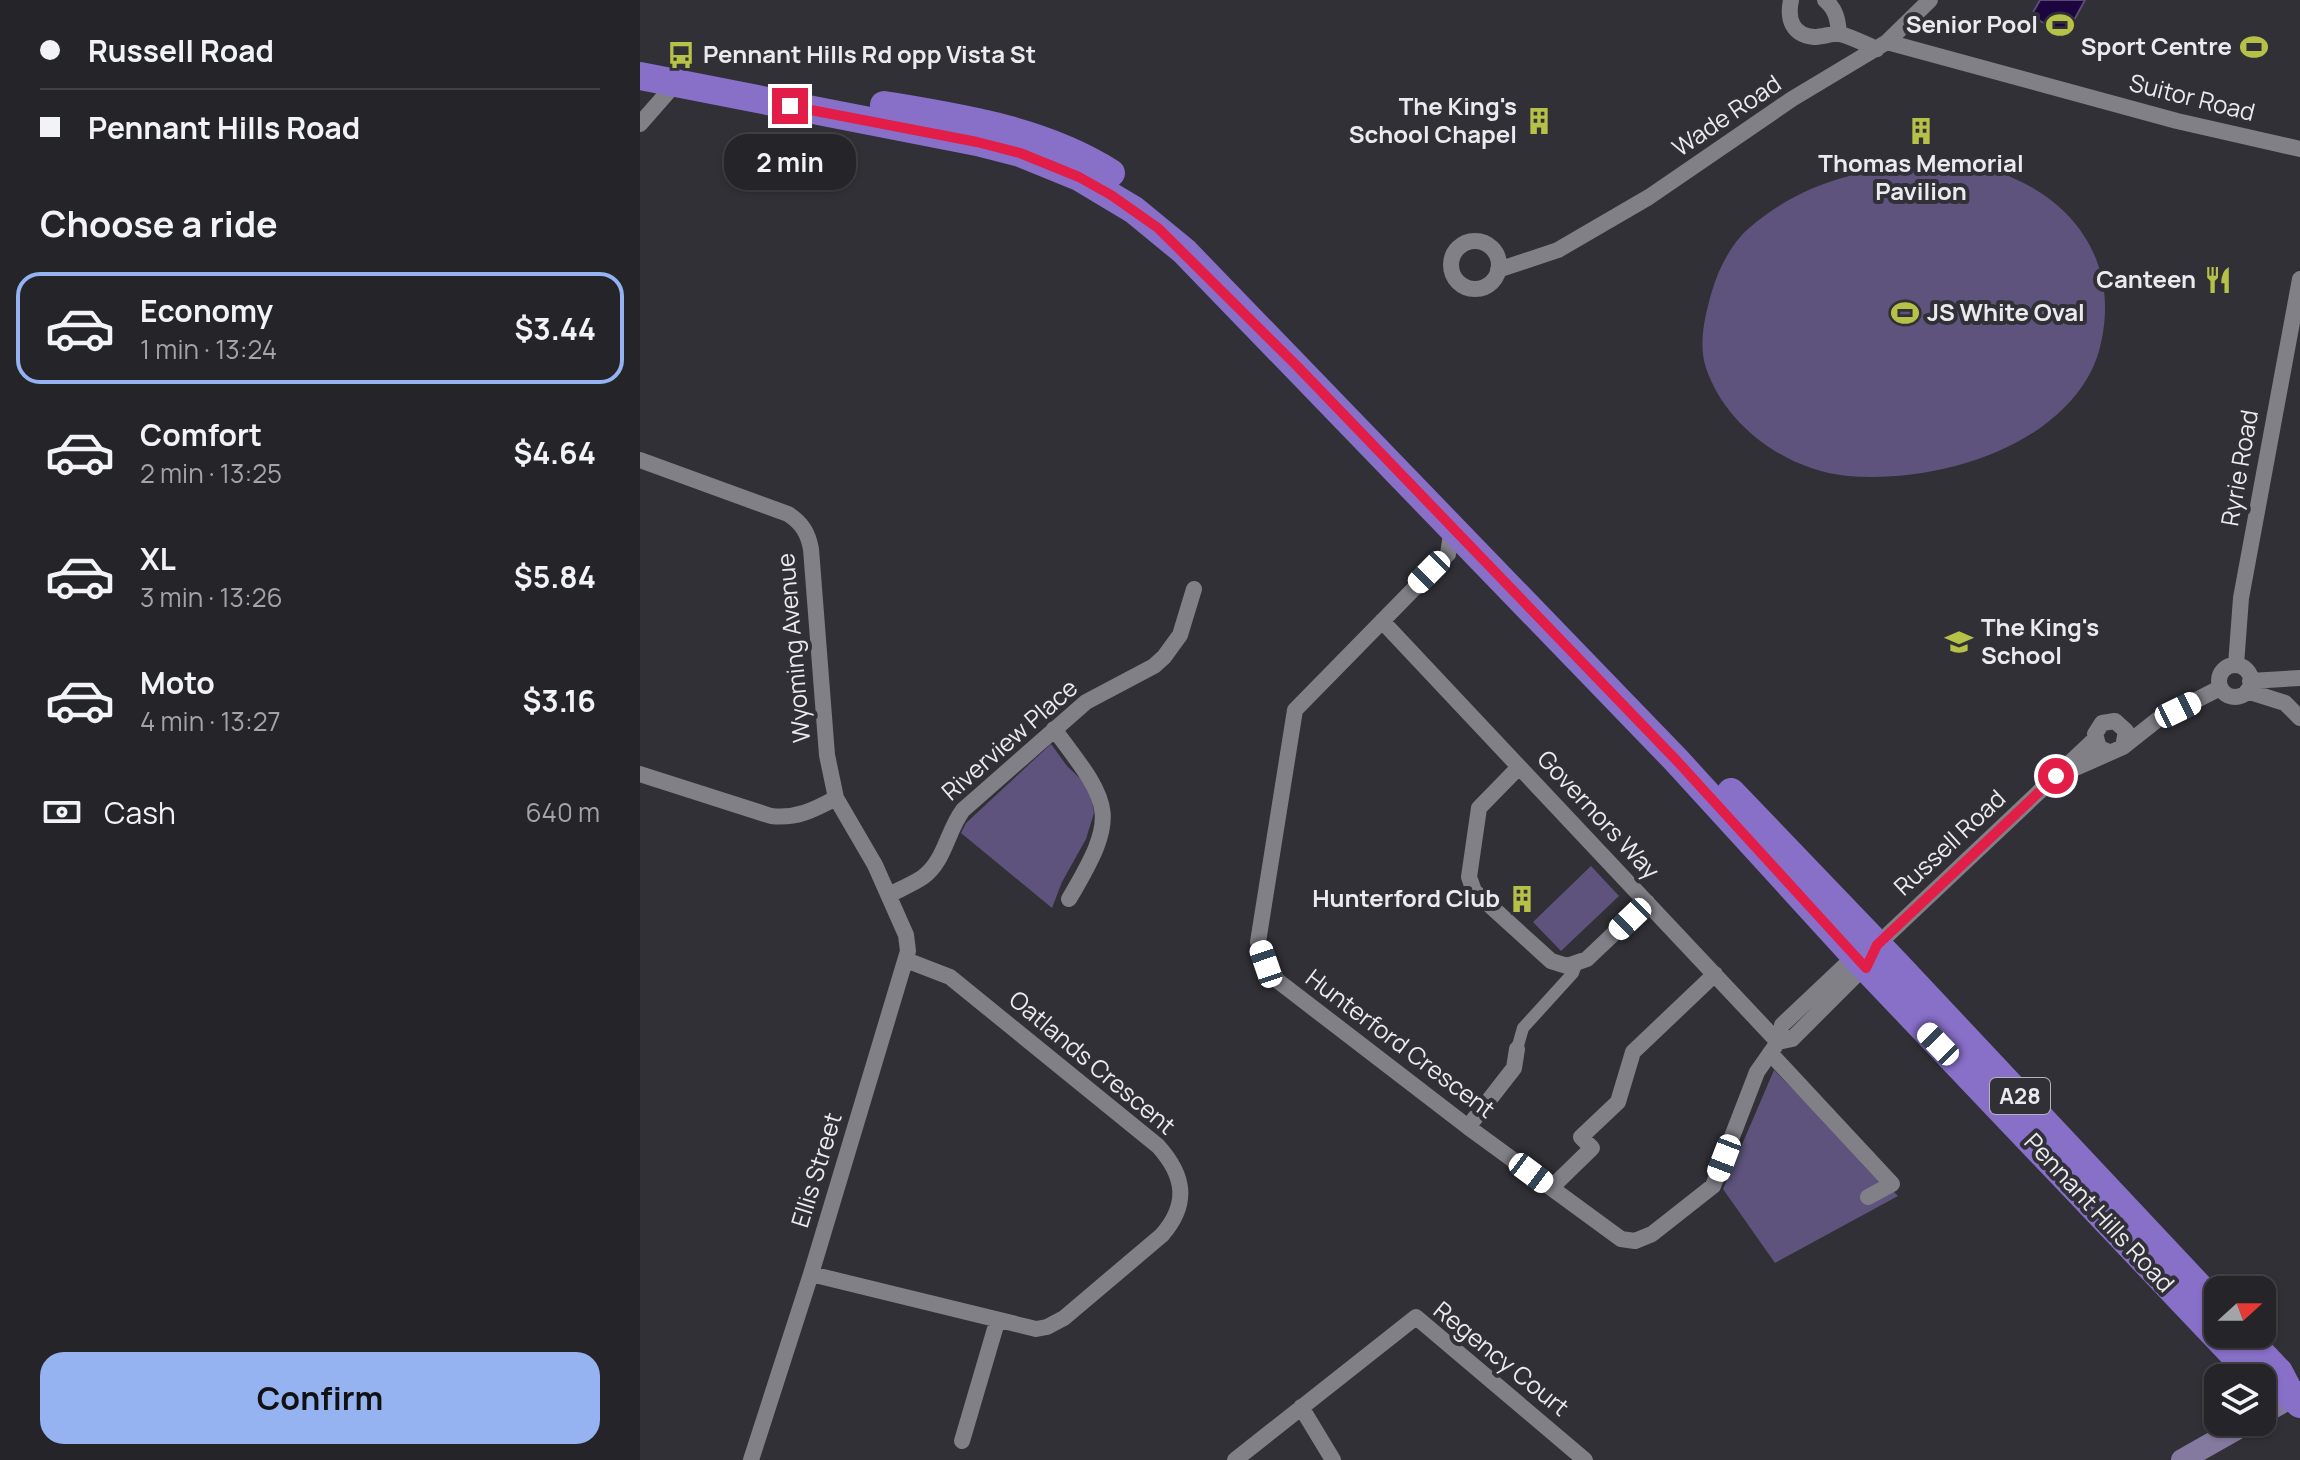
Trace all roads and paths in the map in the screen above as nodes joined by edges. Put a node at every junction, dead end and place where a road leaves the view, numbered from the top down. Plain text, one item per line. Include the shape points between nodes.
1 (1791, 0) edge
2 (1825, 0) edge
3 (1930, 0) edge
4 (1839, 34) junction
5 (1882, 46) junction
6 (640, 58) edge
7 (640, 76) edge
8 (675, 84) junction
9 (640, 124) edge
10 (2300, 149) edge
11 (1491, 248) junction
12 (1541, 257) junction
13 (1498, 270) junction
14 (2300, 279) edge
15 (640, 460) edge
16 (1450, 541) junction
17 (1194, 589) dead end
18 (1382, 621) junction
19 (2236, 665) junction
20 (2300, 678) edge
21 (2249, 686) junction
22 (2220, 688) junction
23 (2300, 718) edge
24 (2157, 720) junction
25 (2123, 727) junction
26 (1054, 729) junction
27 (2095, 739) junction
28 (2116, 750) junction
29 (1519, 767) junction
30 (640, 774) edge
31 (2056, 776) junction
32 (836, 798) junction
33 (889, 895) junction
34 (1069, 899) dead end
35 (1647, 902) junction
36 (1866, 956) junction
37 (906, 960) junction
38 (1576, 965) junction
39 (1715, 974) junction
40 (1774, 1048) junction
41 (1517, 1049) joint
42 (1468, 1127) junction
43 (1551, 1188) junction
44 (1868, 1197) dead end
45 (811, 1274) junction
46 (2204, 1293) edge
47 (997, 1322) junction
48 (2256, 1348) edge
49 (2243, 1364) edge
50 (2276, 1392) edge
51 (2297, 1398) edge
52 (1301, 1407) junction
53 (2276, 1408) edge
54 (2224, 1436) edge
55 (962, 1441) dead end
56 (751, 1460) edge
57 (1235, 1460) edge
58 (1333, 1460) edge
59 (1585, 1460) edge
60 (2182, 1460) edge

1 - 4 street via 1791,25 1799,33
2 - 4 street via 1838,19
3 - 5 street, Wade Road
4 - 5 street, Suitor Road
5 - 10 street, Suitor Road
5 - 12 street, Wade Road via 1792,99 1649,197
6 - 36 highway, Pennant Hills Road / A28 via 1020,133 1076,154 1148,196 1217,258
7 - 8 highway, Pennant Hills Road / A28
8 - 9 street
8 - 16 highway, Pennant Hills Road / A28 via 977,142 1052,164 1111,195 1184,251
11 - 12 street
11 - 13 street
11 - 13 street via 1476,241 1462,244 1453,254 1451,272 1462,287 1475,290 1491,284
12 - 13 street, Wade Road
14 - 19 street, Ryrie Road via 2241,598
15 - 32 street, Wyoming Avenue via 788,514 806,531 828,770
16 - 18 street, Hunterford Crescent
16 - 36 highway, Pennant Hills Road / A28 via 1677,761
17 - 26 street, Riverview Place via 1180,635 1164,657 1094,696
18 - 29 street, Governors Way
18 - 42 street, Hunterford Crescent via 1295,710 1258,942 1278,981
19 - 21 street via 2247,672
19 - 22 street via 2221,673
20 - 21 street
21 - 22 street via 2233,697
21 - 23 street via 2285,703
22 - 24 street
24 - 25 street
24 - 28 street
25 - 27 street via 2104,722
25 - 28 street via 2126,737
26 - 33 street, Riverview Place via 963,810 931,869
26 - 34 street via 1093,780 1104,822 1100,843
27 - 28 street via 2099,748
27 - 31 street, Russell Road
28 - 31 street
29 - 35 street, Governors Way
29 - 38 street via 1479,808 1468,870 1471,885 1551,961
30 - 32 street via 783,818
31 - 36 street, Russell Road
32 - 33 street, Wyoming Avenue
33 - 37 street, Ellis Street via 908,940
35 - 38 street
35 - 39 street, Governors Way
36 - 40 street, Hunterford Crescent via 1792,1039
36 - 46 highway, Pennant Hills Road / A28
36 - 49 highway, Pennant Hills Road / A28
37 - 45 street, Ellis Street
37 - 47 street, Oatlands Crescent via 943,973 975,997 1158,1146 1179,1180 1180,1208 1173,1222 1064,1318 1036,1329
38 - 41 street via 1523,1028
39 - 40 street, Governors Way
39 - 43 street via 1633,1052 1618,1102 1581,1137 1592,1148
40 - 43 street, Hunterford Crescent via 1757,1072 1713,1186 1652,1234 1635,1241 1621,1239
40 - 44 street, Governors Way via 1892,1184
41 - 42 street via 1514,1068
42 - 43 street, Hunterford Crescent
45 - 47 street, Oatlands Crescent
45 - 56 street, Ellis Street
47 - 55 street
48 - 51 highway
50 - 51 highway
51 - 53 main road
52 - 57 street, Regency Court
52 - 58 street
52 - 59 street, Regency Court via 1416,1317
54 - 60 main road

